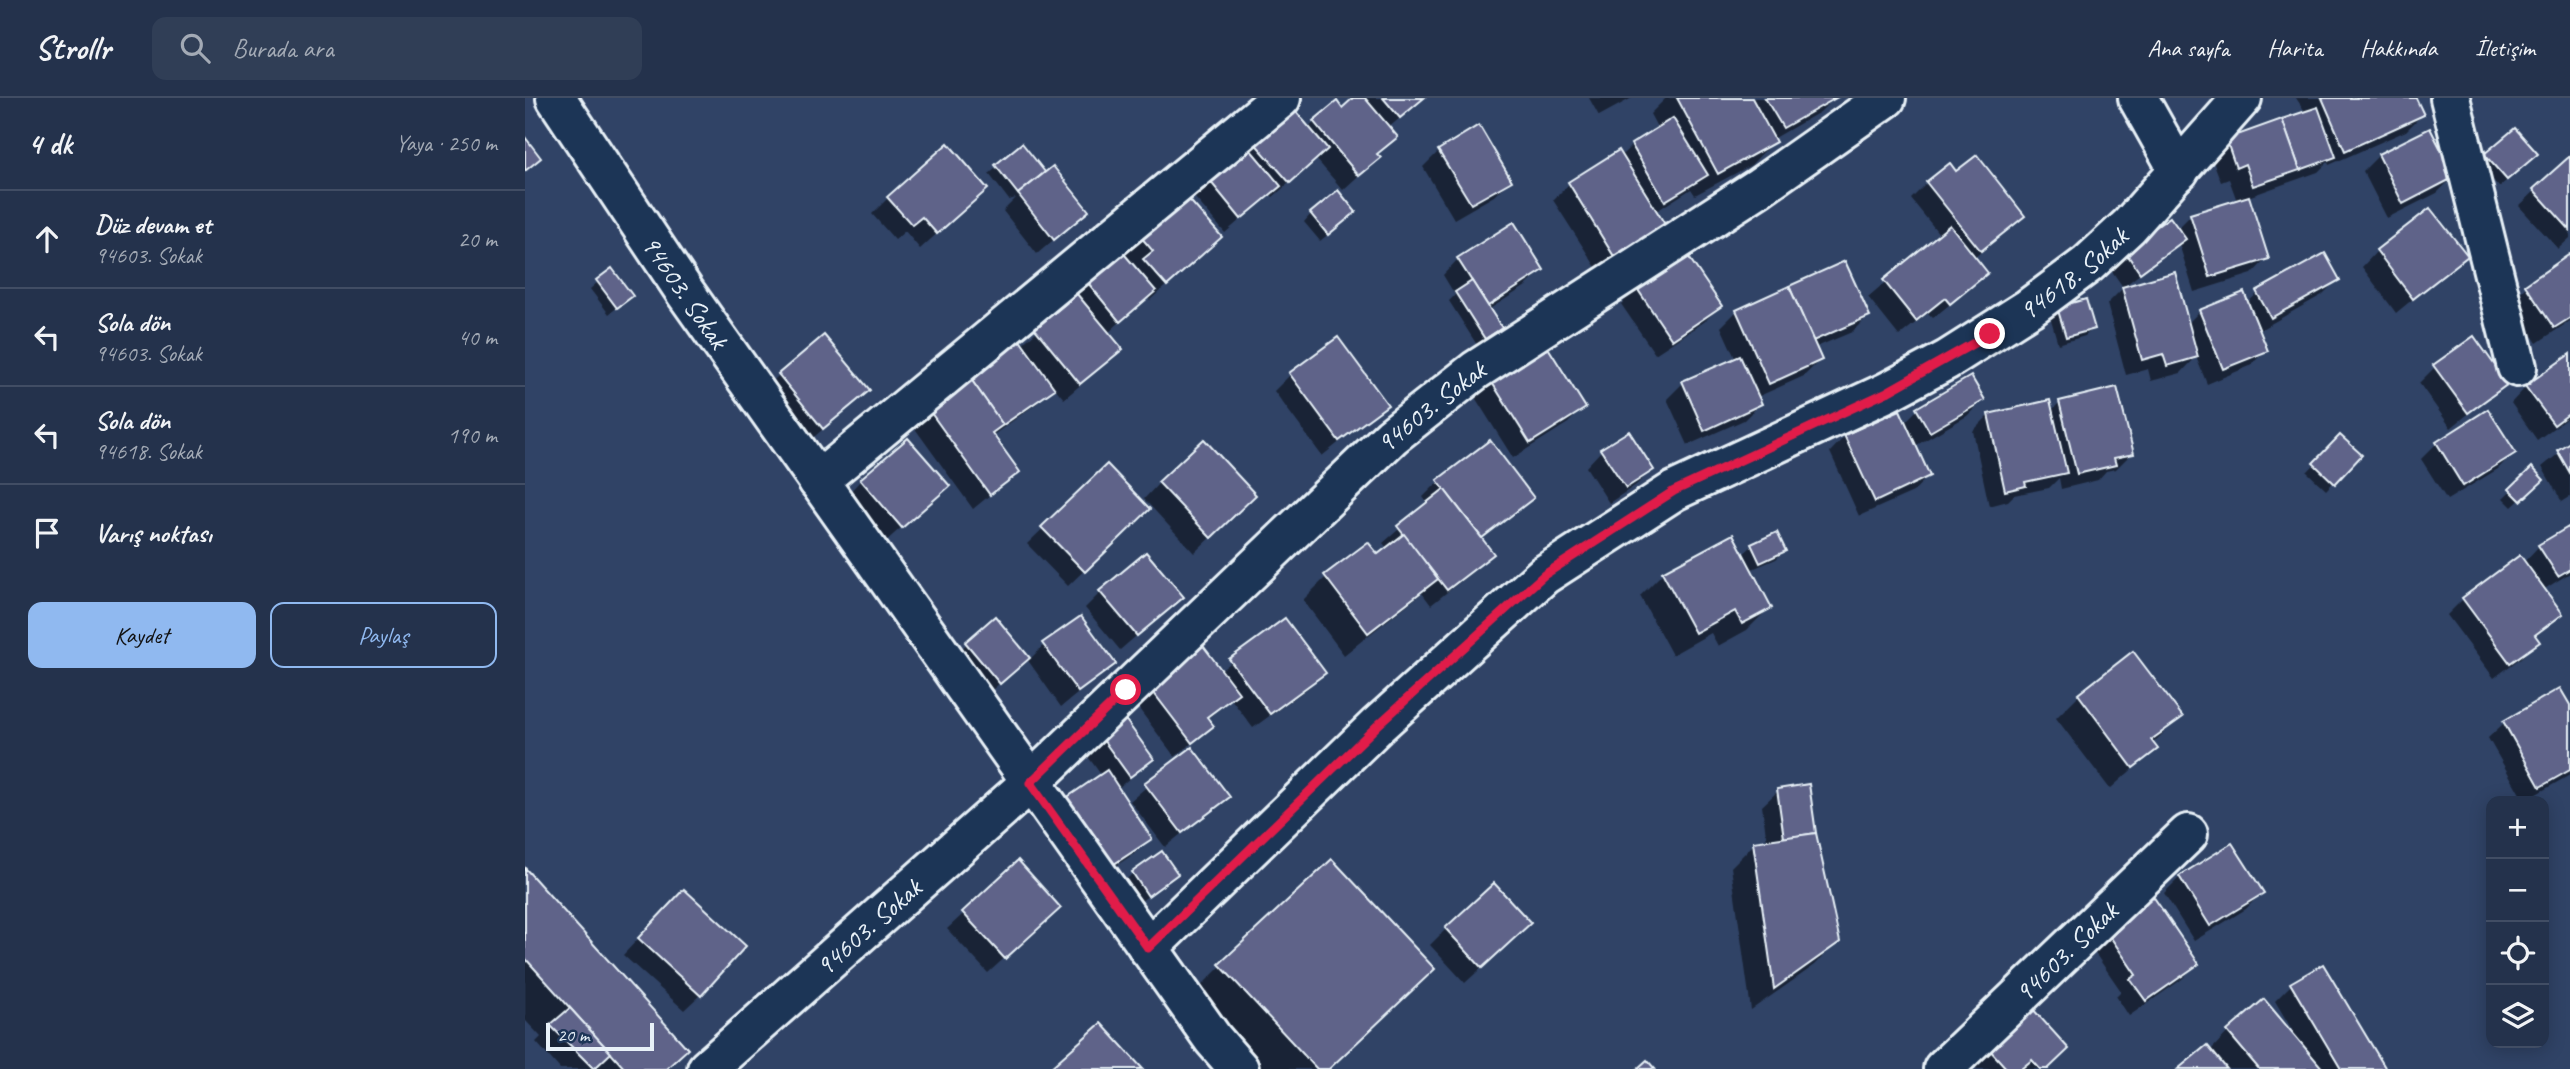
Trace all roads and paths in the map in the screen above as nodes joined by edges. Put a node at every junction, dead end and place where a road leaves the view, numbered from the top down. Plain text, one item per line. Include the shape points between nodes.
1 (556, 98) edge
2 (1281, 98) edge
3 (1886, 98) edge
4 (2138, 98) edge
5 (2242, 98) edge
6 (2450, 98) edge
7 (2179, 172) junction
8 (2517, 367) dead end
9 (818, 481) junction
10 (1030, 783) junction
11 (2189, 834) dead end
12 (1148, 948) junction
13 (708, 1069) edge
14 (1239, 1069) edge
15 (1943, 1069) edge

1 - 9 street, 94603. Sokak
2 - 9 street
3 - 10 street, 94603. Sokak via 1434,402 1392,436
4 - 7 street
5 - 7 street, 94618. Sokak
6 - 8 street
7 - 12 street, 94618. Sokak via 2088,264 1990,334 1887,392 1674,491 1544,575 1378,725
9 - 10 street, 94603. Sokak
10 - 12 street, 94603. Sokak
10 - 13 street, 94603. Sokak
11 - 15 street, 94603. Sokak
12 - 14 street, 94603. Sokak

